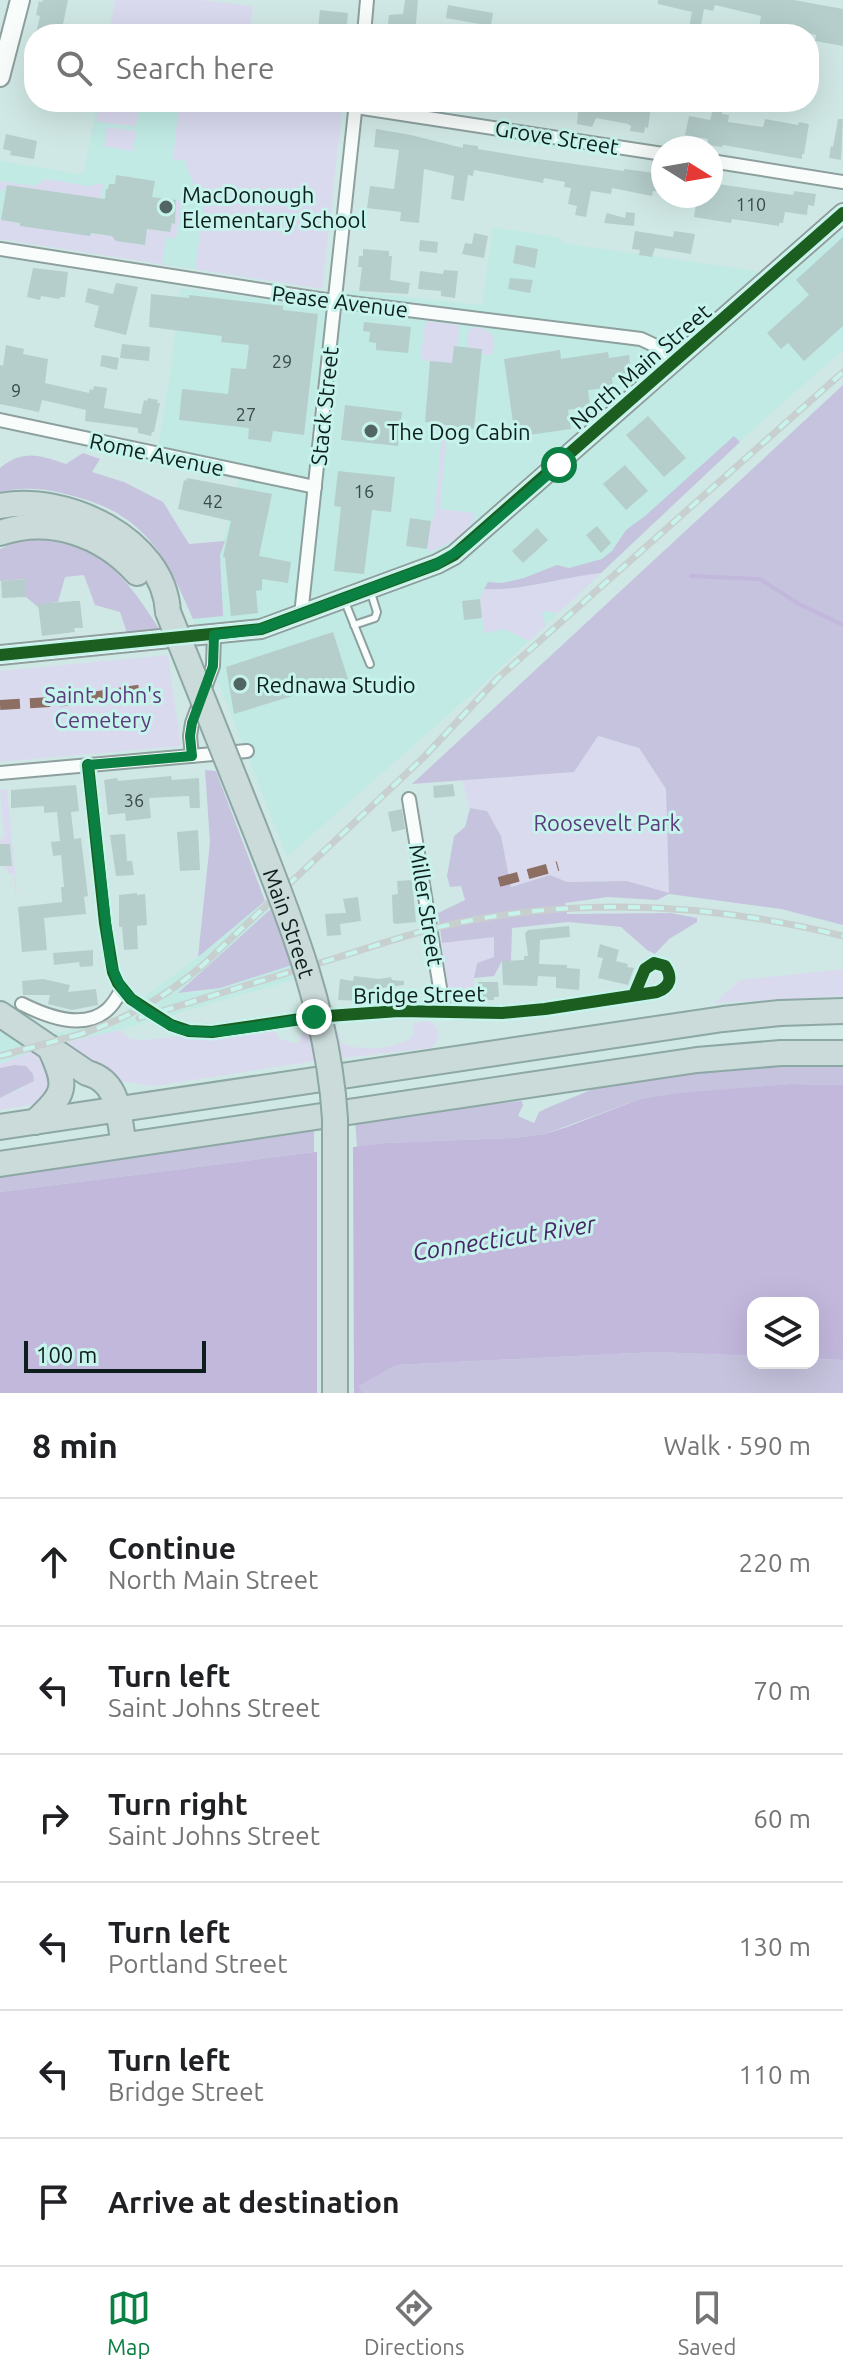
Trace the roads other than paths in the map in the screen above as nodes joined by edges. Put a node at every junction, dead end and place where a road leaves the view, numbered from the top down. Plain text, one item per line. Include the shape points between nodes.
1 (20, 0) edge
2 (367, 0) edge
3 (365, 24) edge
4 (0, 77) edge
5 (355, 112) edge
6 (405, 112) edge
7 (651, 152) edge
8 (723, 163) edge
9 (843, 182) edge
10 (843, 213) edge
11 (0, 249) edge
12 (335, 300) junction
13 (674, 363) junction
14 (0, 420) edge
15 (315, 487) junction
16 (0, 506) edge
17 (0, 533) edge
18 (370, 589) junction
19 (344, 599) junction
20 (168, 612) junction
21 (301, 615) junction
22 (354, 625) junction
23 (214, 635) junction
24 (0, 655) edge
25 (370, 664) dead end
26 (247, 751) dead end
27 (192, 756) junction
28 (88, 765) junction
29 (0, 773) edge
30 (409, 799) dead end
31 (122, 989) junction
32 (634, 995) dead end
33 (11, 1009) edge
34 (843, 1011) edge
35 (444, 1012) junction
36 (50, 1048) junction
37 (843, 1053) edge
38 (117, 1109) junction
39 (35, 1122) junction
40 (0, 1127) edge
41 (124, 1145) junction
42 (0, 1164) edge
43 (335, 1393) edge

1 - 4 street
2 - 3 street
5 - 12 street, Stack Street
6 - 7 street, Grove Street
8 - 9 street
10 - 13 street, North Main Street
11 - 12 street, Pease Avenue
12 - 13 street, Pease Avenue via 641,339
12 - 15 street, Stack Street
13 - 18 street, North Main Street via 466,546 437,564
14 - 15 street, Rome Avenue
15 - 21 street, Stack Street
16 - 20 highway, Main Street via 64,508 105,525 148,564 164,589
17 - 20 highway, Main Street via 44,527 93,539 132,567
18 - 19 street, North Main Street
18 - 22 lane via 375,618
19 - 21 street, North Main Street
19 - 22 lane
20 - 43 highway, Main Street, bridge via 291,920 327,1048 335,1119
21 - 23 street, North Main Street via 261,629
22 - 25 lane
23 - 24 street, North Main Street
23 - 27 street via 213,666 192,723
26 - 27 street
27 - 28 street
28 - 29 street
28 - 31 street via 106,934
30 - 35 street, Miller Street
31 - 33 street via 109,1009 92,1017 61,1020
31 - 35 street, Bridge Street via 163,1021 189,1031 330,1016
32 - 35 street, Bridge Street via 517,1012
33 - 36 highway
34 - 38 highway via 710,1021
36 - 38 highway via 87,1073 99,1097
36 - 39 highway via 62,1075 61,1089
37 - 41 highway via 697,1060
38 - 39 highway
38 - 41 highway
39 - 40 highway
41 - 42 highway

